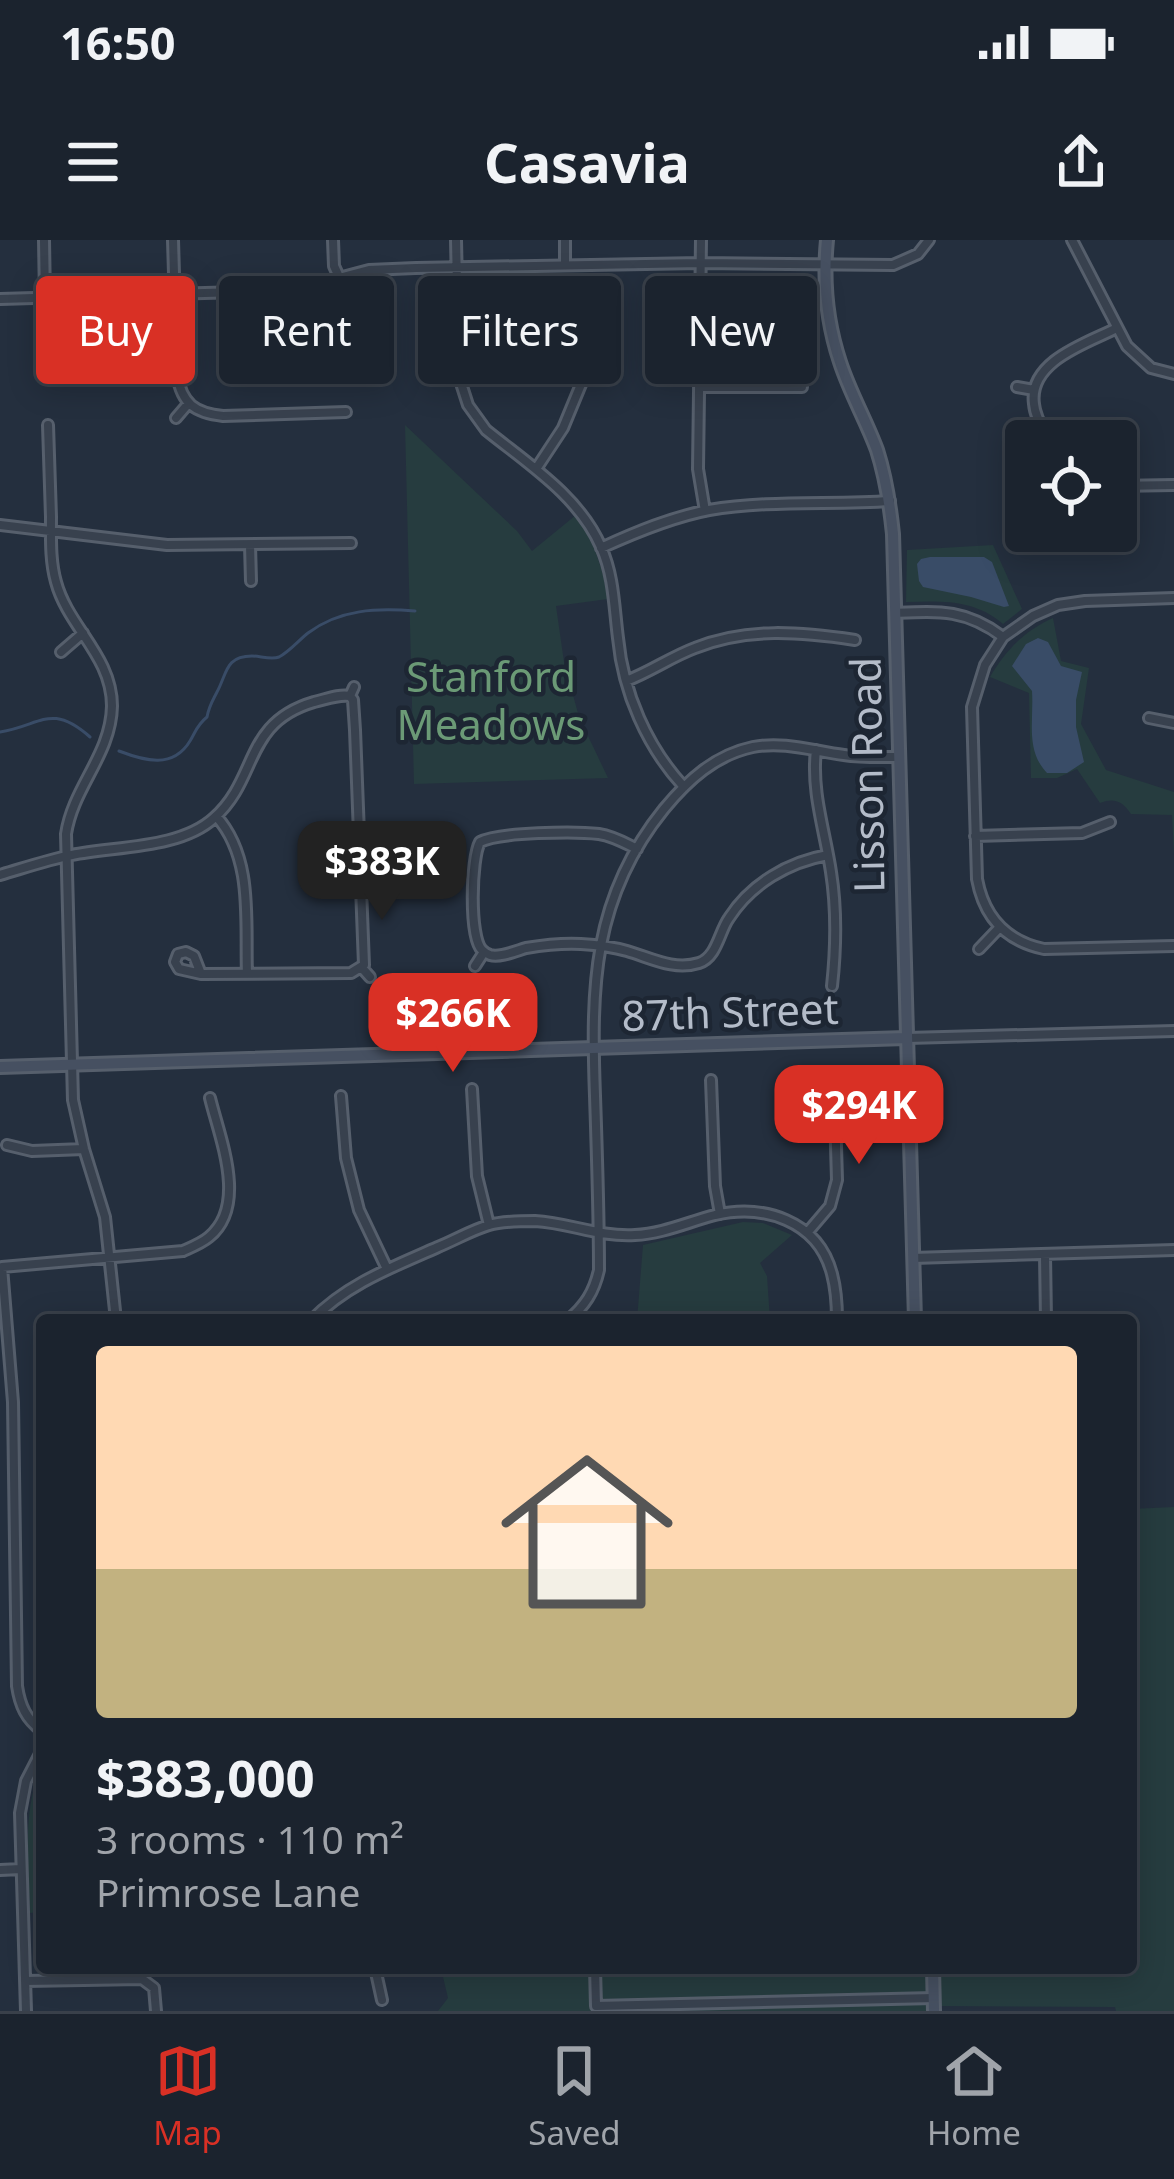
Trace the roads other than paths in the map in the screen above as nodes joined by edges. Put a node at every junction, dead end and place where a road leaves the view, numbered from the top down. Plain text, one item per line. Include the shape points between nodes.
1 (44, 240) edge
2 (173, 240) edge
3 (332, 240) edge
4 (456, 240) edge
5 (565, 240) edge
6 (700, 240) edge
7 (827, 240) edge
8 (929, 240) edge
9 (1072, 240) edge
10 (701, 263) junction
11 (566, 265) junction
12 (826, 266) junction
13 (456, 267) junction
14 (45, 276) edge
15 (174, 276) edge
16 (339, 276) edge
17 (344, 276) edge
18 (36, 298) edge
19 (0, 299) edge
20 (1117, 328) junction
21 (1174, 374) edge
22 (179, 384) edge
23 (581, 384) edge
24 (1018, 386) dead end
25 (699, 387) junction
26 (802, 388) dead end
27 (1034, 390) junction
28 (188, 404) junction
29 (346, 412) dead end
30 (176, 418) dead end
31 (1039, 420) edge
32 (48, 425) dead end
33 (536, 469) junction
34 (1174, 485) edge
35 (1137, 486) edge
36 (890, 501) junction
37 (705, 511) junction
38 (0, 525) edge
39 (51, 532) junction
40 (351, 542) dead end
41 (250, 545) junction
42 (602, 548) junction
43 (251, 581) dead end
44 (1174, 598) edge
45 (895, 613) junction
46 (83, 633) junction
47 (1003, 637) junction
48 (855, 640) dead end
49 (61, 652) dead end
50 (626, 681) junction
51 (1149, 718) dead end
52 (1174, 723) edge
53 (817, 750) junction
54 (899, 757) junction
55 (684, 787) junction
56 (216, 816) junction
57 (1110, 822) dead end
58 (975, 836) junction
59 (637, 849) junction
60 (828, 855) junction
61 (66, 856) junction
62 (0, 875) edge
63 (999, 928) junction
64 (600, 946) junction
65 (1174, 946) edge
66 (979, 949) dead end
67 (484, 952) junction
68 (475, 966) dead end
69 (362, 968) junction
70 (202, 974) dead end
71 (247, 974) junction
72 (370, 977) dead end
73 (832, 986) dead end
74 (1174, 1030) edge
75 (906, 1038) junction
76 (593, 1048) junction
77 (72, 1065) junction
78 (0, 1067) edge
79 (834, 1078) dead end
80 (711, 1080) dead end
81 (472, 1089) dead end
82 (341, 1096) dead end
83 (210, 1098) dead end
84 (7, 1144) dead end
85 (84, 1149) junction
86 (720, 1214) junction
87 (489, 1225) junction
88 (807, 1233) junction
89 (599, 1235) junction
90 (1174, 1250) edge
91 (1045, 1255) junction
92 (111, 1258) junction
93 (914, 1258) junction
94 (387, 1269) junction
95 (116, 1314) edge
96 (319, 1314) edge
97 (575, 1314) edge
98 (836, 1314) edge
99 (915, 1314) edge
100 (1046, 1314) edge
101 (36, 1726) edge
102 (36, 1762) edge
103 (22, 1869) junction
104 (0, 1870) edge
105 (376, 1974) edge
106 (595, 1974) edge
107 (933, 1974) edge
108 (25, 1981) junction
109 (382, 2000) dead end
110 (934, 2005) edge
111 (770, 2007) edge
112 (26, 2011) edge
113 (157, 2011) edge

1 - 14 street
2 - 15 street
3 - 16 street
4 - 13 street
5 - 11 street
6 - 10 street
7 - 12 street, Lisson Road
8 - 12 street via 893,266
9 - 20 street
10 - 11 street
10 - 12 street
10 - 25 street
11 - 13 street
12 - 36 street, Lisson Road via 834,341
13 - 17 street
13 - 33 street via 464,396 486,430
18 - 19 street
20 - 21 street via 1142,363
20 - 27 street via 1051,363
22 - 28 street
23 - 33 street
24 - 27 street
25 - 26 street
25 - 37 street
27 - 31 street
28 - 29 street via 223,416
28 - 30 street
32 - 39 street
33 - 42 street
34 - 35 street
36 - 37 street
36 - 45 street, Lisson Road
37 - 42 street
38 - 39 street
39 - 41 street
39 - 46 street via 58,590
40 - 41 street
41 - 43 street
42 - 50 street
44 - 47 street via 1068,603
45 - 47 street via 955,613
45 - 54 street, Lisson Road
46 - 49 street
46 - 61 street via 107,675 112,709 99,760 71,807
47 - 58 street via 974,698
48 - 50 street via 741,635
50 - 55 street via 655,749
51 - 52 street
53 - 54 street
53 - 55 street via 741,750
53 - 60 street
54 - 75 street, Lisson Road
55 - 59 street
56 - 61 street via 182,837
56 - 69 street via 273,723 352,692
56 - 71 street via 243,871
57 - 58 street via 1082,833
58 - 63 street via 980,893
59 - 64 street
59 - 67 street via 592,833 477,839 475,931
60 - 64 street via 788,867 748,895 703,962 673,965
60 - 73 street
61 - 62 street
61 - 77 street
63 - 65 street via 1044,949
63 - 66 street
64 - 67 street
64 - 76 street
67 - 68 street
69 - 71 street
69 - 72 street
70 - 71 street
74 - 75 street, 87th Street
75 - 76 street, 87th Street
75 - 93 street, Lisson Road
76 - 77 street, 87th Street
76 - 89 street
77 - 78 street, 87th Street
77 - 85 street
79 - 88 street via 838,1180 830,1206
80 - 86 street
81 - 87 street
82 - 94 street via 359,1210
83 - 92 street via 229,1188 219,1227 183,1251
84 - 85 street
85 - 92 street
86 - 88 street via 765,1211
86 - 89 street via 650,1235
87 - 89 street via 540,1221
87 - 94 street
88 - 98 street via 832,1271
89 - 97 street via 595,1287
90 - 91 street
91 - 93 street
91 - 100 street
92 - 95 street
92 - 101 street via 2,1267 13,1402 16,1686
93 - 99 street, Lisson Road
94 - 96 street
102 - 103 street via 22,1796
103 - 104 street
103 - 108 street
105 - 109 street
106 - 111 street via 596,2006
107 - 110 street
108 - 112 street
108 - 113 street via 142,1979 154,1988
110 - 111 street

